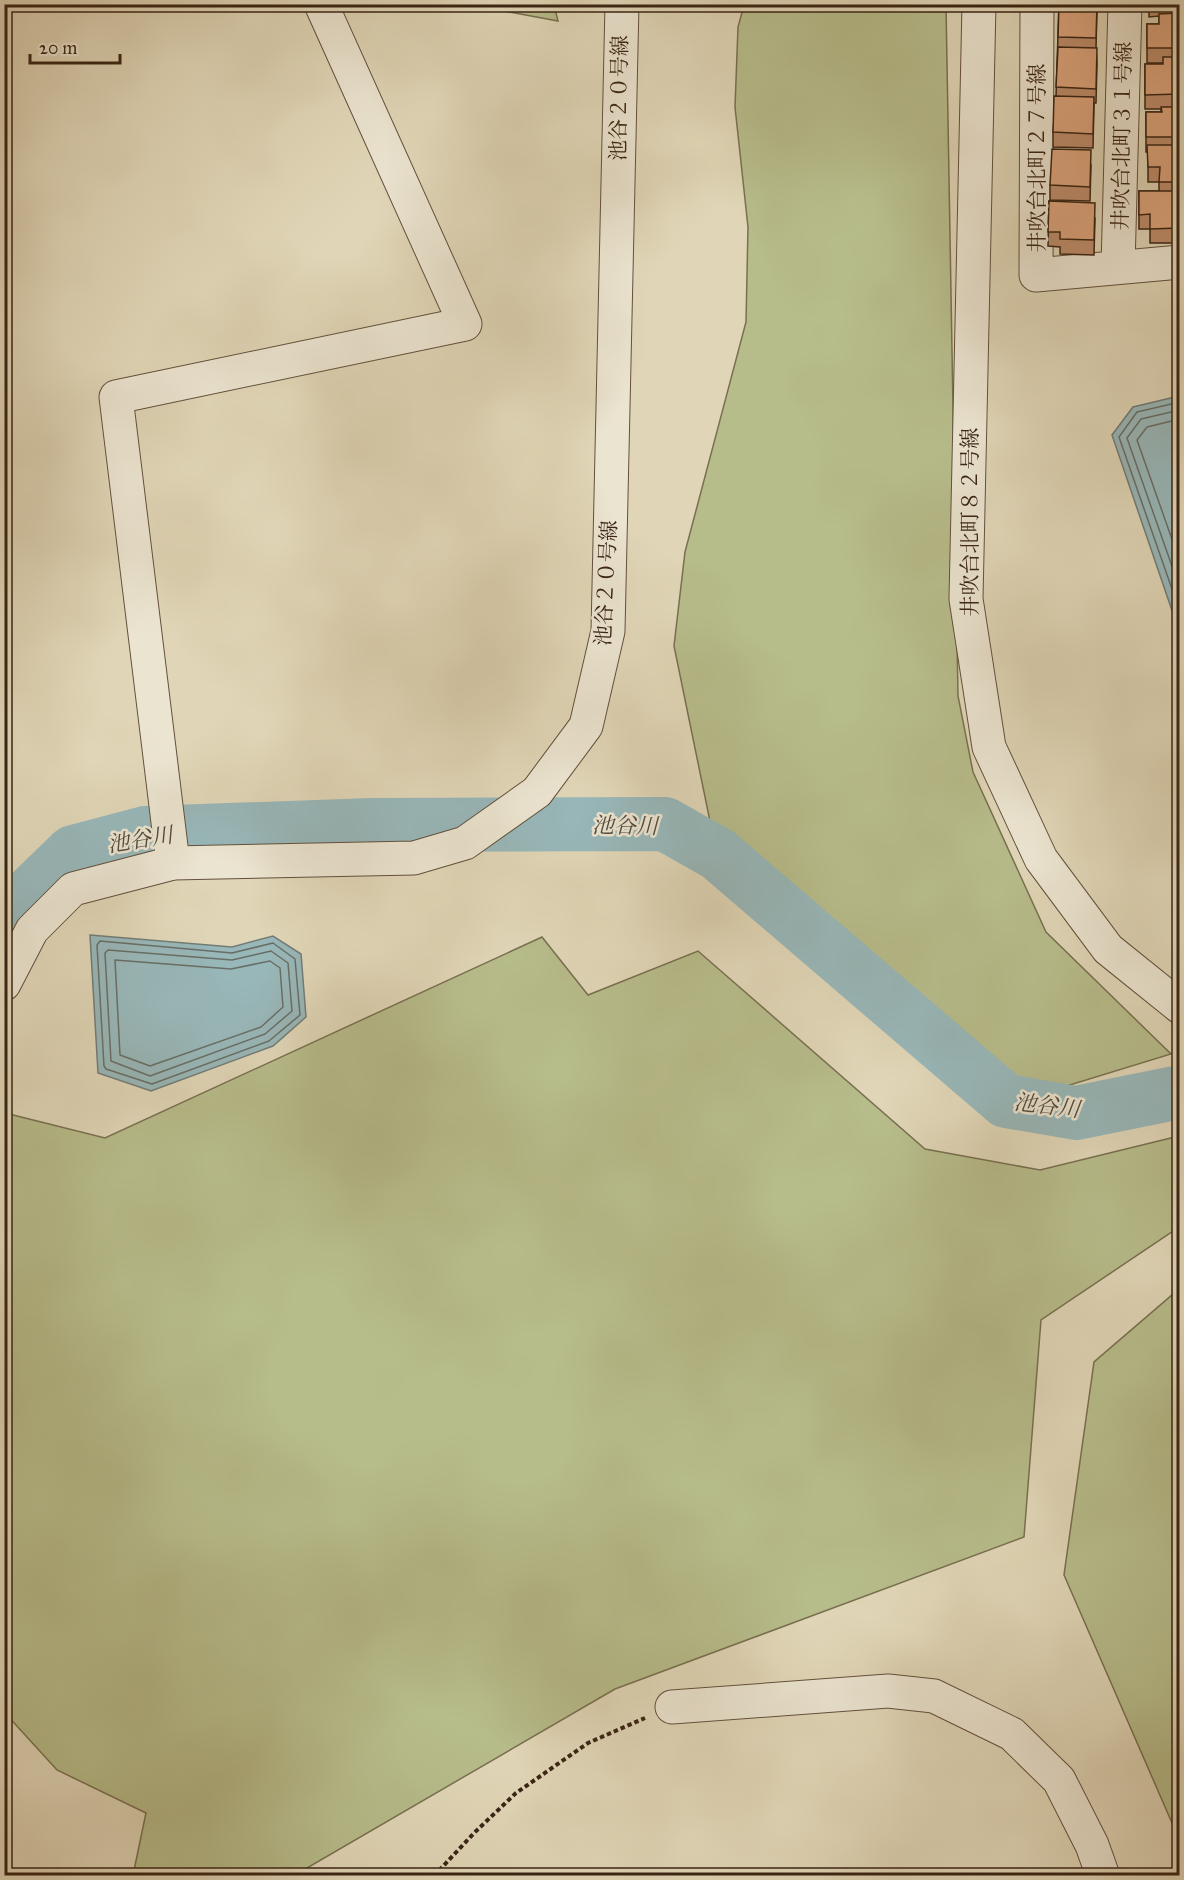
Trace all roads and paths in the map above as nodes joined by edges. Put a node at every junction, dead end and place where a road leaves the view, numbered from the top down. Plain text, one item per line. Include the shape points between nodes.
1 (321, 4) edge
2 (622, 4) edge
3 (979, 4) edge
4 (1037, 4) edge
5 (1125, 4) edge
6 (1179, 262) edge
7 (1118, 267) junction
8 (174, 863) junction
9 (4, 984) edge
10 (1179, 1007) edge
11 (672, 1707) joint
12 (434, 1875) edge
13 (1103, 1875) edge

1 - 8 street via 465,324 116,397
2 - 8 street, 池谷２０号線 via 608,631 586,726 537,792 465,843 414,858
3 - 10 street, 井吹台北町８２号線 via 966,599 989,747 1041,860 1108,949
4 - 7 street, 井吹台北町２７号線 via 1036,275
5 - 7 street, 井吹台北町３１号線
6 - 7 street, 井吹台北町２７号線
8 - 9 street, 池谷２０号線 via 73,889 32,930
11 - 12 path via 588,1743 516,1793
11 - 13 street via 888,1691 934,1696 1012,1734 1059,1780

